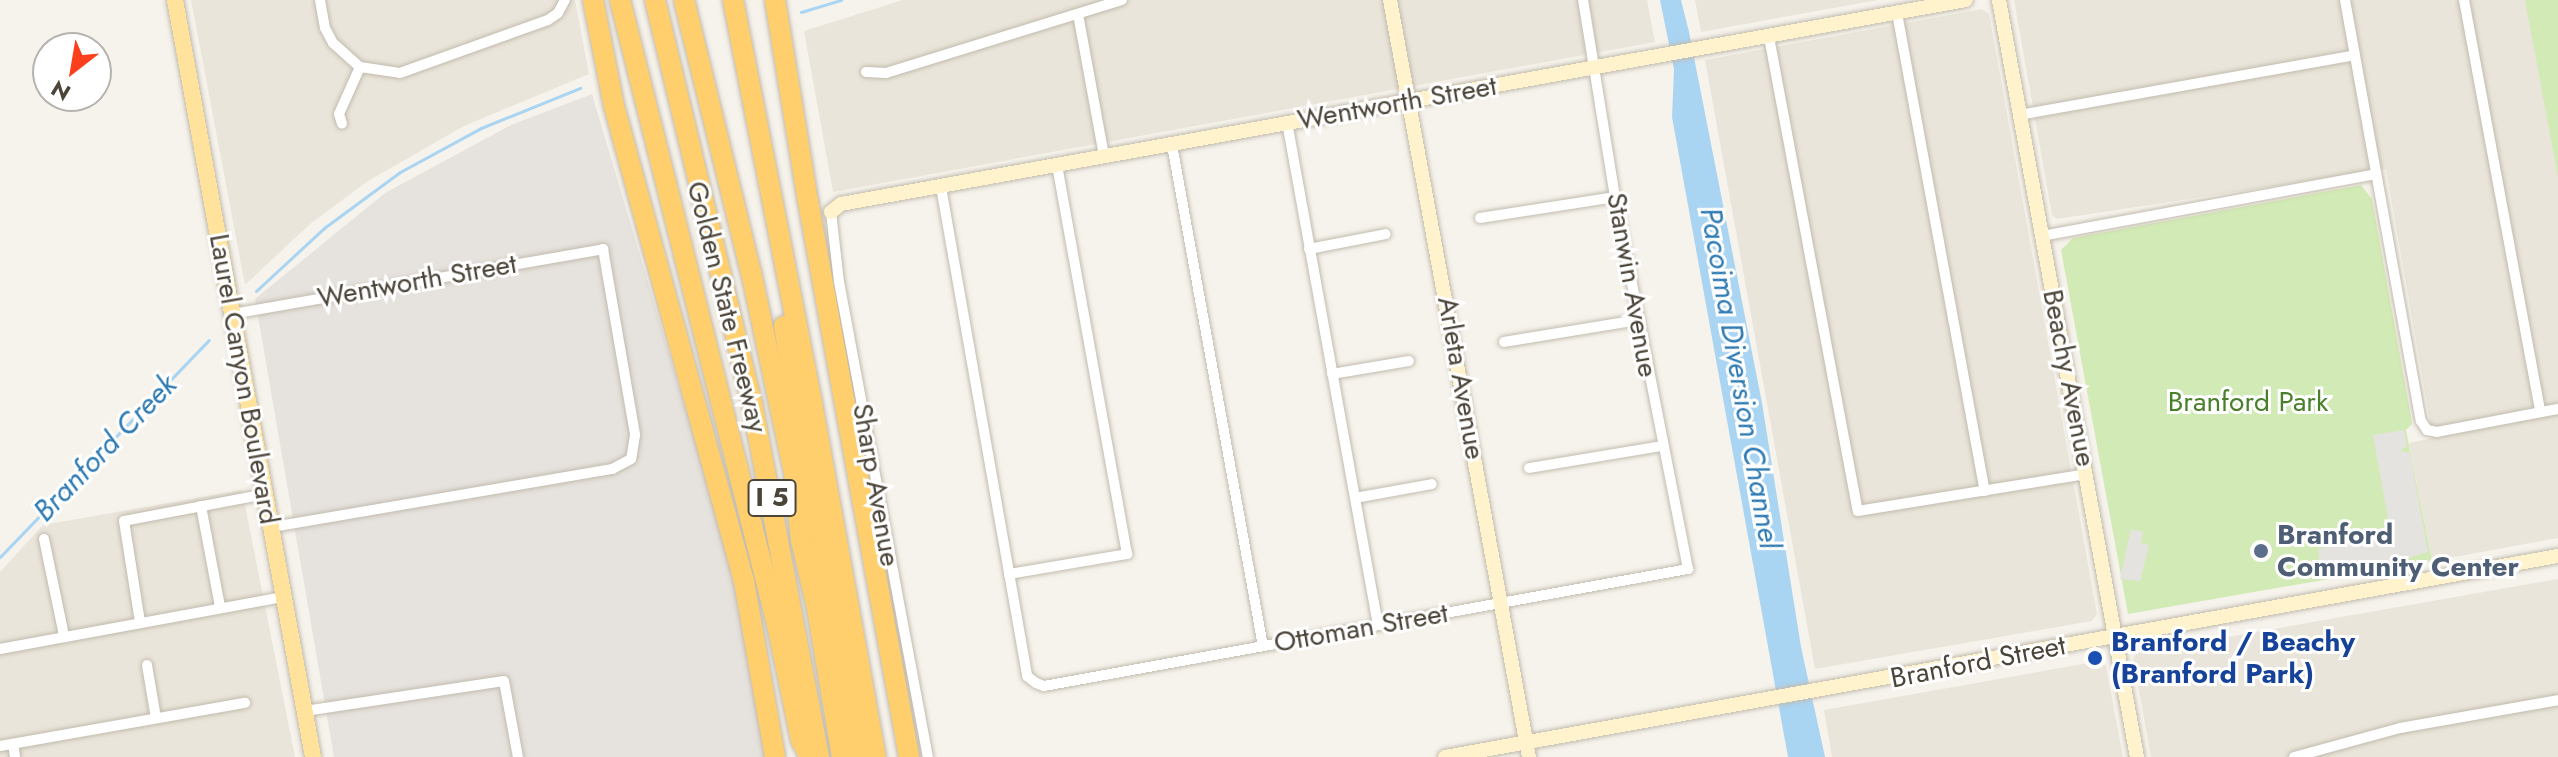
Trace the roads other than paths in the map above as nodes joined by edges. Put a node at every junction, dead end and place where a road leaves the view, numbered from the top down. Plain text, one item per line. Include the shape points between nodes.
1 (175, 0) edge
2 (320, 0) edge
3 (565, 0) edge
4 (593, 0) edge
5 (620, 0) edge
6 (655, 0) edge
7 (670, 0) edge
8 (684, 0) edge
9 (697, 0) edge
10 (719, 0) edge
11 (733, 0) edge
12 (775, 0) edge
13 (1122, 0) edge
14 (1390, 0) edge
15 (1583, 0) edge
16 (1966, 0) edge
17 (1999, 0) edge
18 (2345, 0) edge
19 (2464, 0) edge
20 (1897, 13) junction
21 (1078, 14) junction
22 (1769, 37) junction
23 (2355, 55) junction
24 (360, 67) junction
25 (1595, 69) junction
26 (866, 72) dead end
27 (1410, 101) junction
28 (2019, 115) junction
29 (1287, 122) junction
30 (342, 124) dead end
31 (1172, 145) junction
32 (1104, 155) junction
33 (1057, 165) junction
34 (2376, 174) junction
35 (941, 187) junction
36 (1615, 197) junction
37 (831, 212) joint
38 (1480, 218) dead end
39 (1386, 234) dead end
40 (2042, 236) junction
41 (1309, 249) junction
42 (232, 314) junction
43 (1639, 320) junction
44 (1504, 342) dead end
45 (1409, 361) dead end
46 (1332, 374) junction
47 (792, 377) junction
48 (2558, 409) edge
49 (2540, 412) junction
50 (1662, 446) junction
51 (1529, 468) dead end
52 (2087, 474) junction
53 (1432, 484) dead end
54 (1985, 491) junction
55 (265, 494) junction
56 (794, 497) junction
57 (1355, 498) junction
58 (201, 506) junction
59 (271, 527) junction
60 (44, 539) dead end
61 (2558, 556) edge
62 (1688, 569) joint
63 (1009, 574) junction
64 (282, 597) junction
65 (1502, 602) junction
66 (220, 607) junction
67 (140, 622) junction
68 (1378, 625) junction
69 (64, 636) junction
70 (2115, 637) junction
71 (1263, 646) junction
72 (0, 649) edge
73 (147, 665) dead end
74 (2558, 700) edge
75 (245, 703) dead end
76 (305, 711) junction
77 (156, 718) junction
78 (13, 744) junction
79 (0, 746) edge
80 (1528, 750) edge
81 (15, 757) edge
82 (313, 757) edge
83 (518, 757) edge
84 (775, 757) edge
85 (810, 757) edge
86 (819, 757) edge
87 (842, 757) edge
88 (859, 757) edge
89 (876, 757) edge
90 (909, 757) edge
91 (928, 757) edge
92 (1445, 757) edge
93 (2137, 757) edge
94 (2294, 757) edge

1 - 42 main road, Laurel Canyon Boulevard
2 - 24 street via 333,43
3 - 24 street via 548,20 400,73
4 - 84 highway via 614,106 744,581
5 - 85 highway via 778,629 801,740
6 - 86 highway, Golden State Freeway / I 5 via 752,403
7 - 56 highway
8 - 56 highway via 751,272 794,473
9 - 47 highway
10 - 47 highway
11 - 89 highway, Golden State Freeway / I 5
12 - 90 highway
13 - 21 street
14 - 27 street, Arleta Avenue
15 - 25 street, Stanwin Avenue
16 - 20 street, Wentworth Street
17 - 28 street, Beachy Avenue
18 - 23 street
19 - 49 street
20 - 22 street, Wentworth Street
20 - 54 street
21 - 26 street via 886,73
21 - 32 street
22 - 25 street, Wentworth Street
22 - 54 street via 1858,511
23 - 28 street
23 - 34 street
24 - 30 street via 339,114
25 - 27 street, Wentworth Street
25 - 36 street, Stanwin Avenue
27 - 29 street, Wentworth Street
27 - 65 street, Arleta Avenue
28 - 40 street, Beachy Avenue
29 - 31 street, Wentworth Street
29 - 41 street
31 - 32 street, Wentworth Street
31 - 71 street
32 - 33 street, Wentworth Street
33 - 35 street, Wentworth Street
33 - 63 street via 1127,554
34 - 40 street
34 - 49 street via 2421,421 2427,430
35 - 37 street, Wentworth Street via 841,204
35 - 63 street
36 - 38 street
36 - 43 street, Stanwin Avenue
37 - 91 street, Sharp Avenue via 839,282
39 - 41 street
40 - 52 street, Beachy Avenue
41 - 46 street
42 - 55 main road, Laurel Canyon Boulevard
42 - 59 street, Wentworth Street via 603,249 635,435 631,459 612,469
43 - 44 street
43 - 50 street, Stanwin Avenue
45 - 46 street
46 - 57 street
47 - 88 highway
48 - 49 street
50 - 51 street
50 - 62 street, Stanwin Avenue
52 - 54 street
52 - 70 street, Beachy Avenue
53 - 57 street
55 - 58 street
55 - 59 main road, Laurel Canyon Boulevard
56 - 87 highway
57 - 68 street
58 - 66 street
58 - 67 street via 124,521
59 - 64 main road, Laurel Canyon Boulevard
60 - 69 street
61 - 70 street, Branford Street
62 - 65 street, Ottoman Street
63 - 71 street, Ottoman Street via 1027,676 1044,686
64 - 66 street
64 - 76 main road, Laurel Canyon Boulevard
65 - 68 street, Ottoman Street
65 - 80 street, Arleta Avenue
66 - 67 street
67 - 69 street
68 - 71 street, Ottoman Street
69 - 72 street
70 - 80 street, Branford Street via 1776,698
70 - 93 street, Beachy Avenue
73 - 77 street
74 - 94 street via 2400,728
75 - 77 street
76 - 82 main road, Laurel Canyon Boulevard
76 - 83 street via 504,681
77 - 78 street
78 - 79 street
78 - 81 street
80 - 92 street, Branford Street

